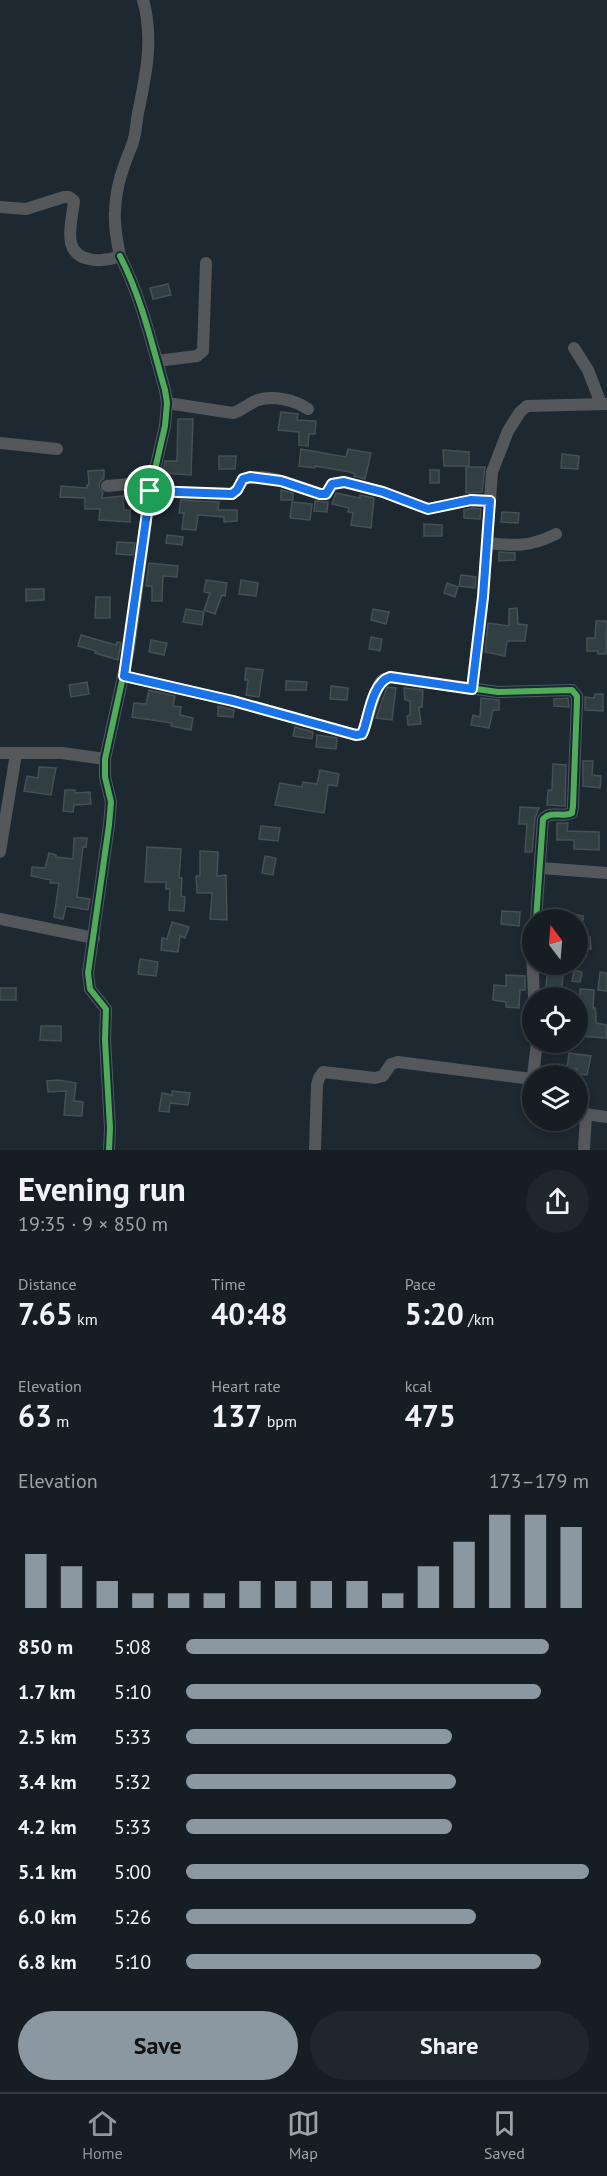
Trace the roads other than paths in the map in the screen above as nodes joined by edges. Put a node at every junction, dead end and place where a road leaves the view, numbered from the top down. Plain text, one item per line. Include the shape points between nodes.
1 (142, 0) edge
2 (0, 207) edge
3 (120, 256) junction
4 (206, 263) dead end
5 (574, 348) dead end
6 (157, 361) junction
7 (167, 404) junction
8 (604, 404) edge
9 (308, 409) dead end
10 (0, 443) edge
11 (57, 449) dead end
12 (107, 486) dead end
13 (151, 487) junction
14 (490, 501) junction
15 (556, 534) dead end
16 (487, 543) junction
17 (124, 676) junction
18 (472, 689) junction
19 (0, 753) edge
20 (16, 754) junction
21 (105, 759) junction
22 (0, 852) edge
23 (541, 868) junction
24 (607, 873) edge
25 (537, 909) edge
26 (0, 919) edge
27 (94, 938) junction
28 (522, 1076) edge
29 (588, 1114) edge
30 (607, 1117) edge
31 (583, 1131) edge
32 (109, 1150) edge
33 (315, 1150) edge
34 (584, 1150) edge

1 - 3 street via 148,64 133,143 117,189 115,229
2 - 3 street via 26,209 69,197 74,201 71,243 80,256 89,260
3 - 6 street via 132,280
4 - 6 street via 203,351 197,356
5 - 8 street
6 - 7 street
7 - 9 street via 233,413 256,400 269,398 299,403
7 - 13 street
8 - 14 street via 527,406 498,452
10 - 11 street
12 - 13 street
13 - 14 street via 232,494 243,479 250,477 281,481 320,494 326,494 332,484 344,482 428,509 471,500
13 - 17 street
14 - 16 street
15 - 16 street via 528,545
16 - 18 street
17 - 18 street via 356,735 362,734 378,686 385,678
17 - 21 street
18 - 23 street via 572,690 577,696 572,813 552,814 543,819
19 - 20 street
20 - 21 street via 63,753
20 - 22 street
21 - 27 street via 111,802
23 - 24 street
23 - 25 street
26 - 27 street
27 - 32 street via 88,981 106,1009
28 - 33 street via 398,1062 379,1077 323,1072 317,1085
29 - 30 street
31 - 34 street

